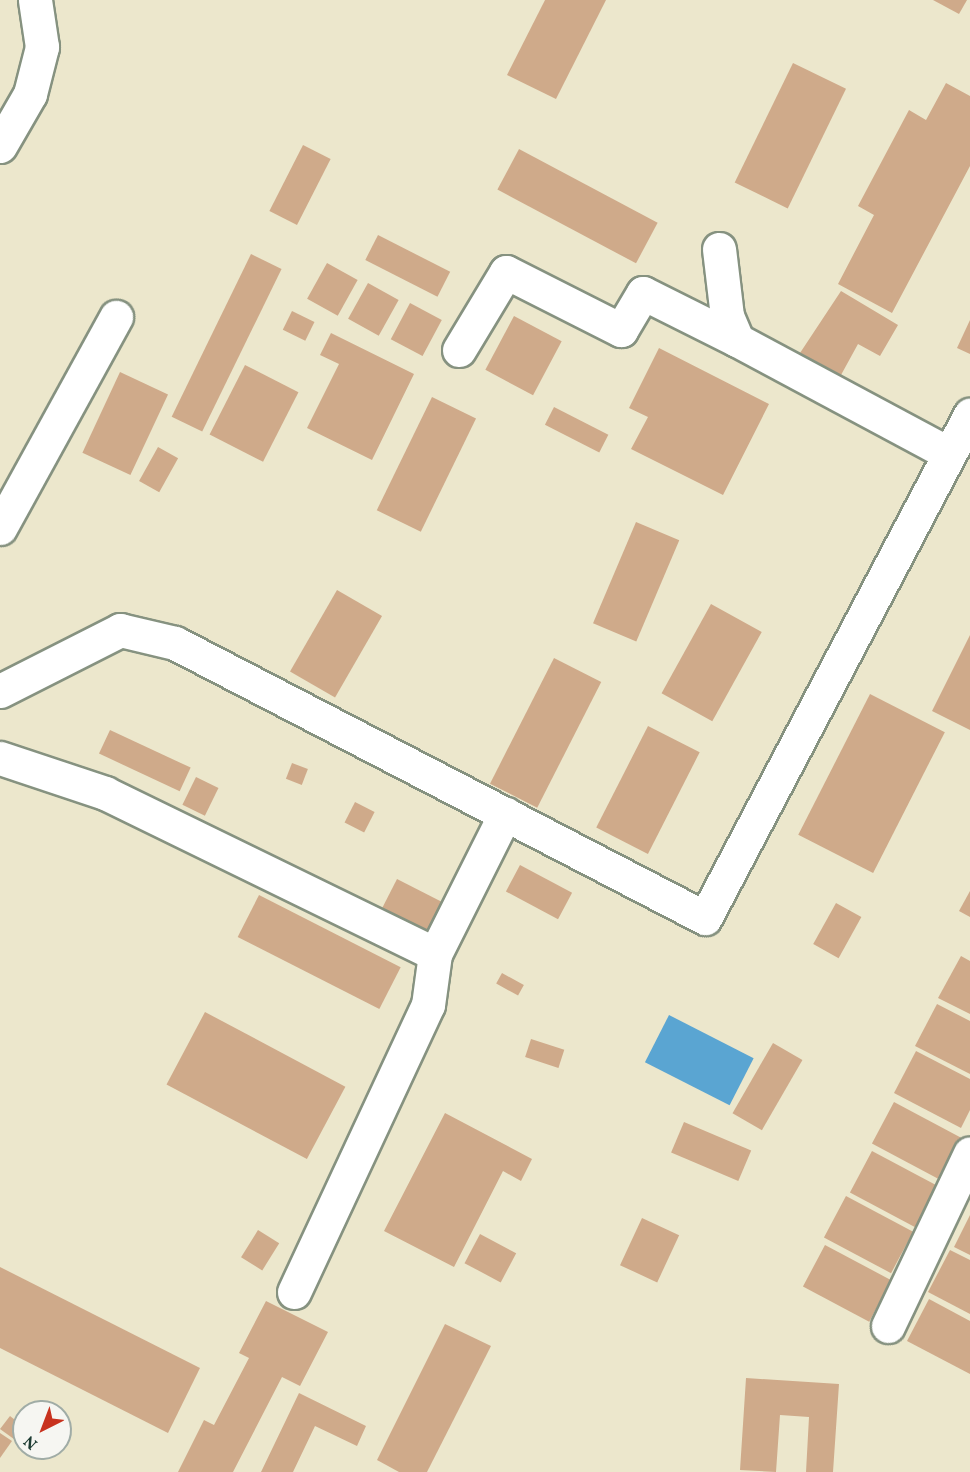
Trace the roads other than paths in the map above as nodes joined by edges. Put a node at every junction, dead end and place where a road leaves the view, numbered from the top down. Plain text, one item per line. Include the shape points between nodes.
1 (35, 0) edge
2 (0, 146) edge
3 (719, 249) dead end
4 (116, 317) dead end
5 (737, 340) junction
6 (459, 350) dead end
7 (970, 415) edge
8 (946, 452) junction
9 (0, 528) edge
10 (0, 691) edge
11 (0, 758) edge
12 (505, 814) junction
13 (435, 954) junction
14 (970, 1153) edge
15 (294, 1292) dead end
16 (888, 1326) dead end

1 - 2 lane via 42,47 30,94
3 - 5 lane via 727,316
4 - 9 lane
5 - 6 lane via 643,293 621,330 506,272
5 - 8 lane
7 - 8 lane
8 - 12 lane via 705,918
10 - 12 lane via 120,630 175,642
11 - 13 lane via 105,793
12 - 13 lane
13 - 15 lane via 428,1005
14 - 16 lane

